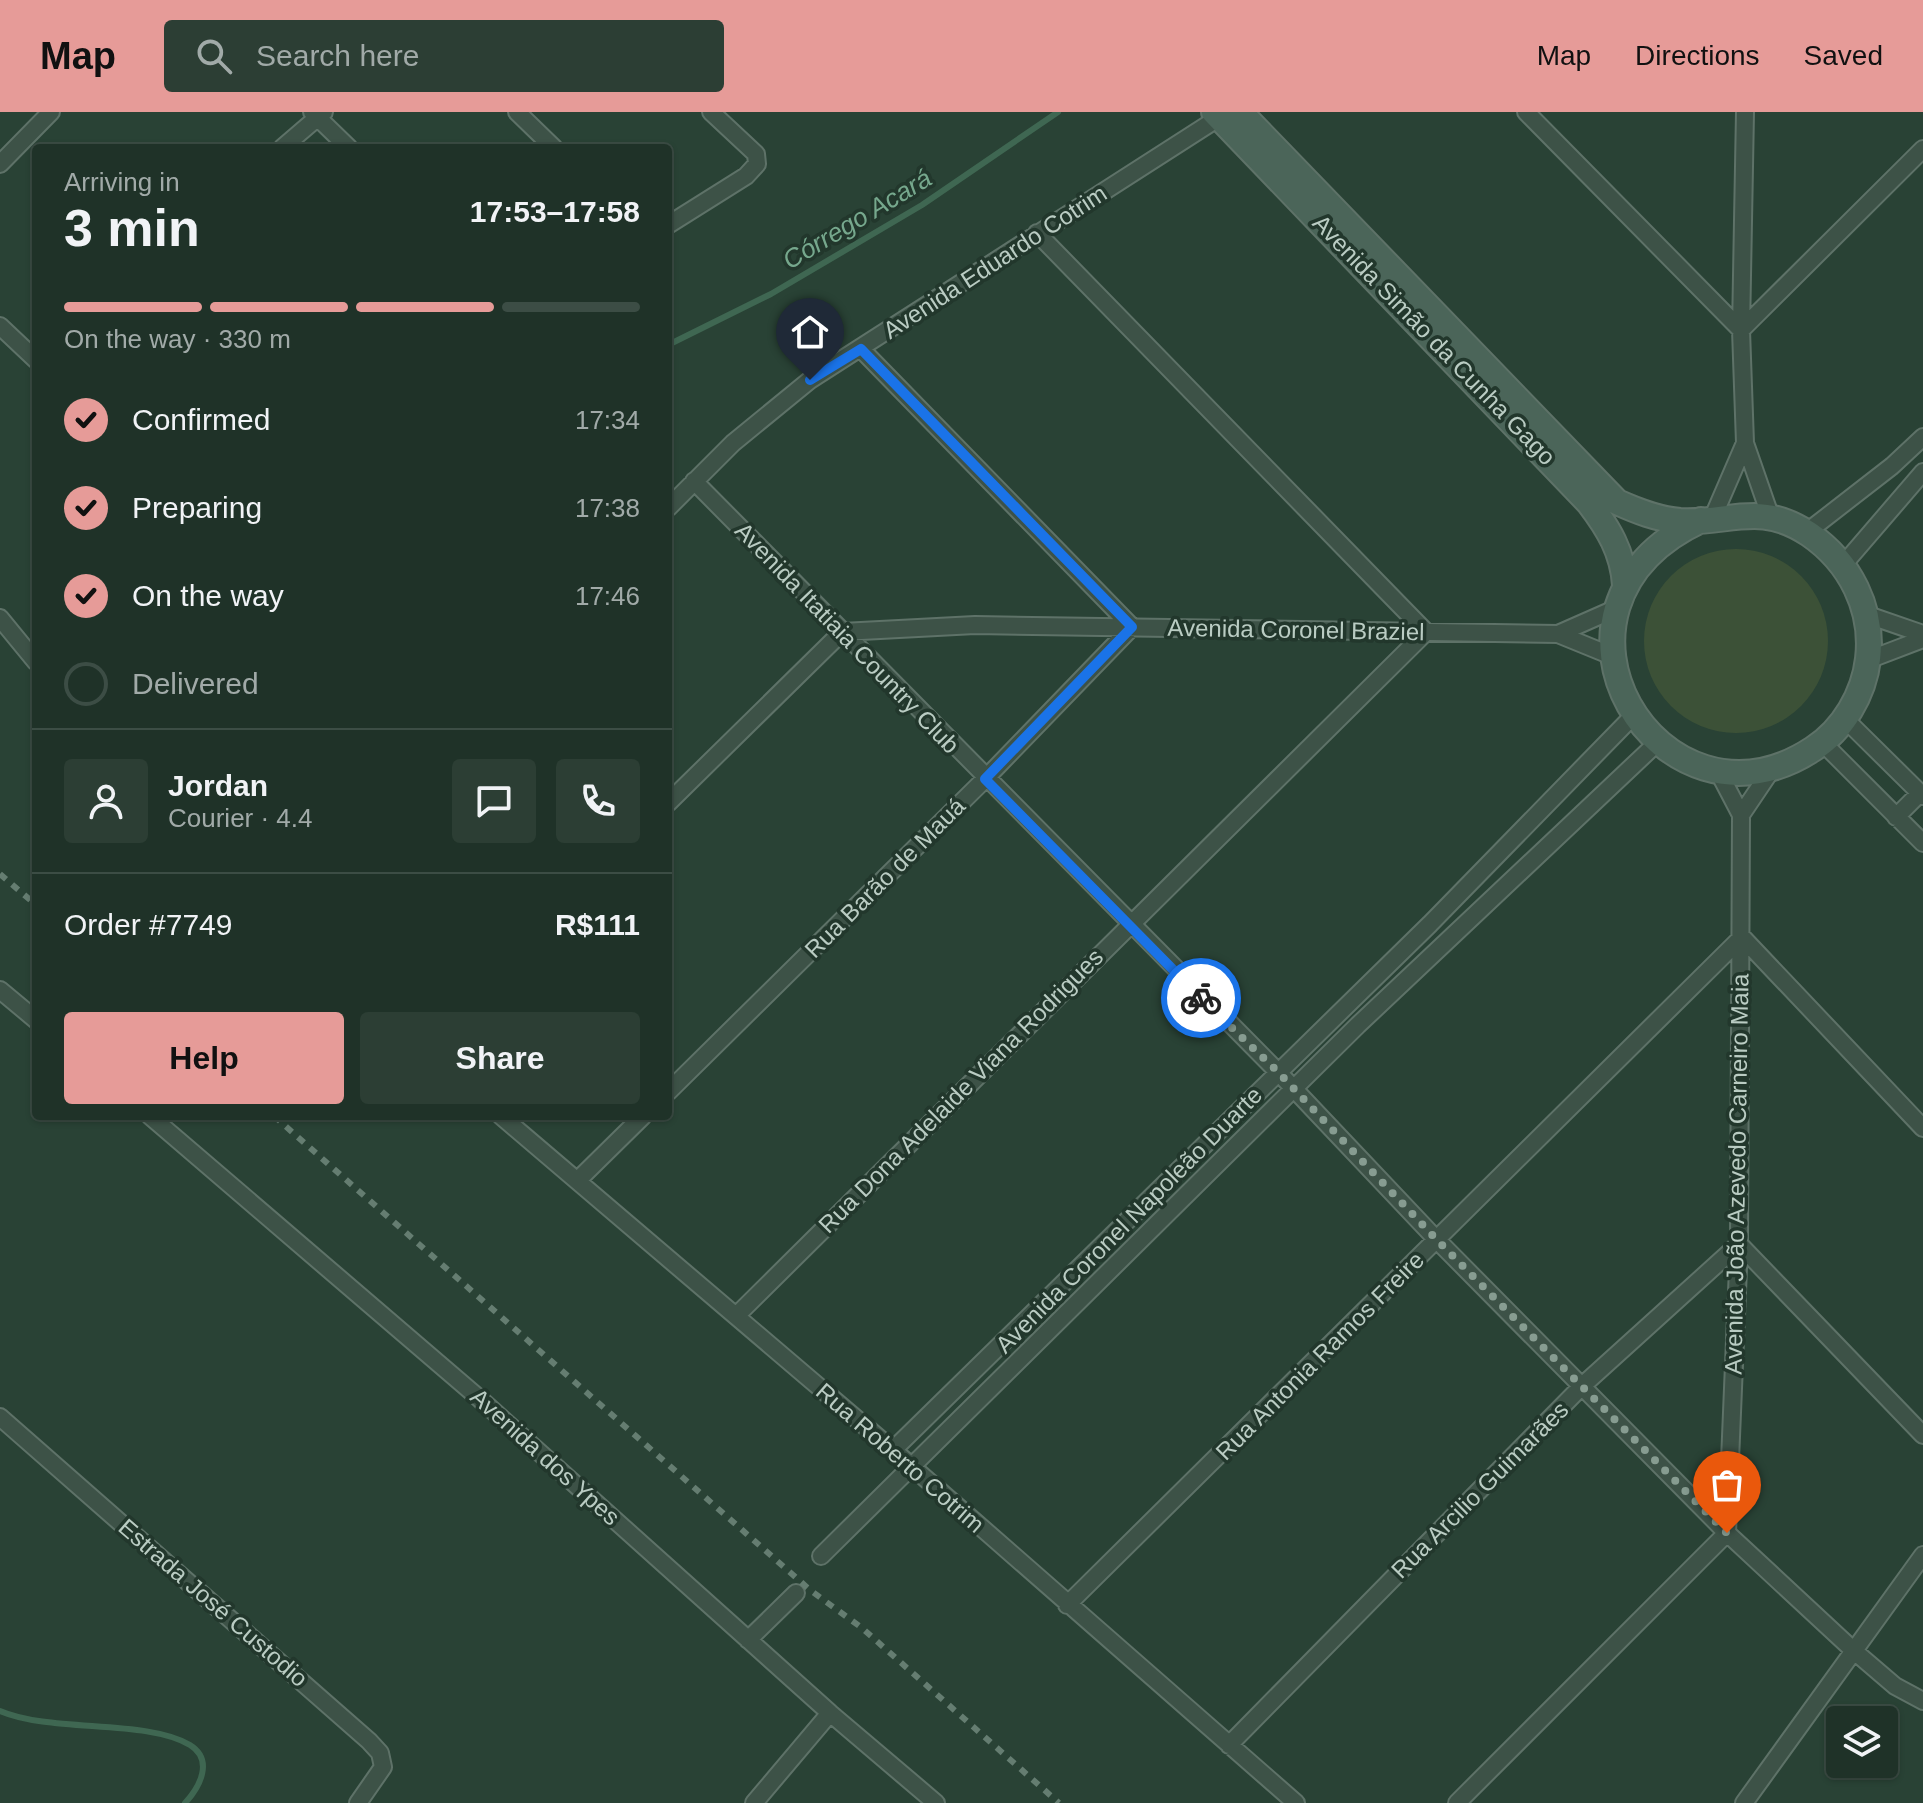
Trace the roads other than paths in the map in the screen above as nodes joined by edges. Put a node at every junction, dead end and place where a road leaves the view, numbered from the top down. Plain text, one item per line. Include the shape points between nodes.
1 (51, 112) edge
2 (517, 112) edge
3 (711, 112) edge
4 (1526, 112) edge
5 (1745, 112) edge
6 (318, 113) edge
7 (1225, 113) edge
8 (286, 144) edge
9 (345, 144) edge
10 (550, 144) edge
11 (1923, 149) edge
12 (0, 164) edge
13 (672, 222) edge
14 (1037, 233) junction
15 (0, 326) edge
16 (1741, 330) junction
17 (861, 349) junction
18 (32, 356) edge
19 (1923, 437) edge
20 (1745, 443) junction
21 (1923, 472) edge
22 (694, 481) junction
23 (1595, 496) junction
24 (672, 504) edge
25 (1707, 518) junction
26 (1771, 518) junction
27 (1807, 532) junction
28 (1843, 565) junction
29 (1621, 597) junction
30 (1865, 614) junction
31 (0, 618) edge
32 (1132, 627) junction
33 (842, 632) junction
34 (1426, 632) junction
35 (1558, 634) junction
36 (1923, 637) edge
37 (1612, 656) junction
38 (32, 657) edge
39 (1868, 660) junction
40 (1634, 715) junction
41 (1845, 719) junction
42 (1658, 742) junction
43 (1823, 743) junction
44 (1772, 769) junction
45 (1718, 771) junction
46 (985, 779) junction
47 (1921, 794) edge
48 (672, 799) edge
49 (1741, 815) junction
50 (1896, 817) junction
51 (1923, 843) edge
52 (1129, 924) junction
53 (1742, 937) junction
54 (0, 990) edge
55 (32, 1017) edge
56 (1278, 1072) junction
57 (672, 1088) edge
58 (1294, 1090) junction
59 (155, 1120) edge
60 (506, 1120) edge
61 (639, 1120) edge
62 (1923, 1128) edge
63 (578, 1180) junction
64 (1437, 1240) junction
65 (1739, 1244) junction
66 (736, 1316) junction
67 (1582, 1386) junction
68 (0, 1417) edge
69 (1923, 1435) edge
70 (893, 1450) junction
71 (912, 1469) junction
72 (1727, 1533) junction
73 (1923, 1555) edge
74 (821, 1556) dead end
75 (796, 1593) dead end
76 (1067, 1605) junction
77 (748, 1640) junction
78 (1853, 1650) junction
79 (1923, 1701) edge
80 (830, 1713) junction
81 (1229, 1745) junction
82 (358, 1803) edge
83 (754, 1803) edge
84 (936, 1803) edge
85 (1296, 1803) edge
86 (1457, 1803) edge
87 (1744, 1803) edge

1 - 12 street
2 - 10 street
3 - 13 street via 756,154 757,164
4 - 16 street
5 - 16 street
6 - 8 street
6 - 9 street
7 - 14 street, Avenida Eduardo Cotrim
7 - 23 street, Avenida Simão da Cunha Gago
11 - 16 street
14 - 17 street, Avenida Eduardo Cotrim
14 - 34 street
15 - 18 street
16 - 20 street
17 - 22 street, Avenida Eduardo Cotrim via 810,380
17 - 32 street
19 - 27 street
20 - 25 street
20 - 26 street
21 - 28 street
22 - 24 street, Avenida Eduardo Cotrim
22 - 33 street, Avenida Itatiaia Country Club
23 - 25 street, Avenida Simão da Cunha Gago via 1669,519
23 - 29 street, Avenida Simão da Cunha Gago via 1624,565
25 - 26 street
25 - 29 street via 1672,533 1648,553
26 - 27 street
27 - 28 street
28 - 30 street
29 - 35 street, Avenida Coronel Braziel
29 - 37 street
30 - 36 street
30 - 39 street
31 - 38 street
32 - 33 street, Avenida Coronel Braziel via 975,625
32 - 34 street, Avenida Coronel Braziel
32 - 46 street, Rua Barão de Mauá
33 - 46 street, Avenida Itatiaia Country Club
33 - 48 street
34 - 35 street, Avenida Coronel Braziel
34 - 52 street, Rua Dona Adelaide Viana Rodrigues
35 - 37 street, Avenida Coronel Braziel
36 - 39 street
37 - 40 street via 1619,687
39 - 41 street
40 - 42 street
40 - 56 street, Avenida Coronel Napoleão Duarte
41 - 43 street
41 - 47 street
42 - 45 street via 1686,760
42 - 58 street, Avenida Coronel Napoleão Duarte
43 - 44 street
43 - 50 street
44 - 45 street
44 - 49 street
45 - 49 street, Avenida João Azevedo Carneiro Maia
46 - 52 street, Avenida Itatiaia Country Club
46 - 57 street, Rua Barão de Mauá
47 - 50 street
49 - 53 street, Avenida João Azevedo Carneiro Maia
50 - 51 street
52 - 56 street, Avenida Itatiaia Country Club
52 - 66 street, Rua Dona Adelaide Viana Rodrigues
53 - 62 street
53 - 64 street, Rua Antonia Ramos Freire
53 - 65 street, Avenida João Azevedo Carneiro Maia
54 - 55 street
56 - 58 street, Avenida Itatiaia Country Club
56 - 70 street, Avenida Coronel Napoleão Duarte
58 - 64 street, Avenida Itatiaia Country Club
58 - 71 street, Avenida Coronel Napoleão Duarte
59 - 77 street, Avenida dos Ypes via 480,1399
60 - 63 street, Rua Roberto Cotrim
61 - 63 street
63 - 66 street, Rua Roberto Cotrim
64 - 67 street, Avenida Itatiaia Country Club
64 - 76 street, Rua Antonia Ramos Freire
65 - 67 street, Rua Arcilio Guimarães
65 - 69 street
65 - 72 street, Avenida João Azevedo Carneiro Maia
66 - 70 street, Rua Roberto Cotrim
67 - 72 street, Avenida Itatiaia Country Club
67 - 81 street, Rua Arcilio Guimarães
68 - 82 street, Estrada José Custodio via 369,1741 383,1767
70 - 71 street, Rua Roberto Cotrim
71 - 74 street, Avenida Coronel Napoleão Duarte
71 - 76 street, Rua Roberto Cotrim
72 - 78 street, Avenida Itatiaia Country Club
72 - 86 street
73 - 78 street
75 - 77 street
76 - 81 street, Rua Roberto Cotrim
77 - 80 street, Avenida dos Ypes
78 - 79 street, Avenida Itatiaia Country Club via 1895,1686
78 - 87 street
80 - 83 street
80 - 84 street, Avenida dos Ypes
81 - 85 street, Rua Roberto Cotrim

